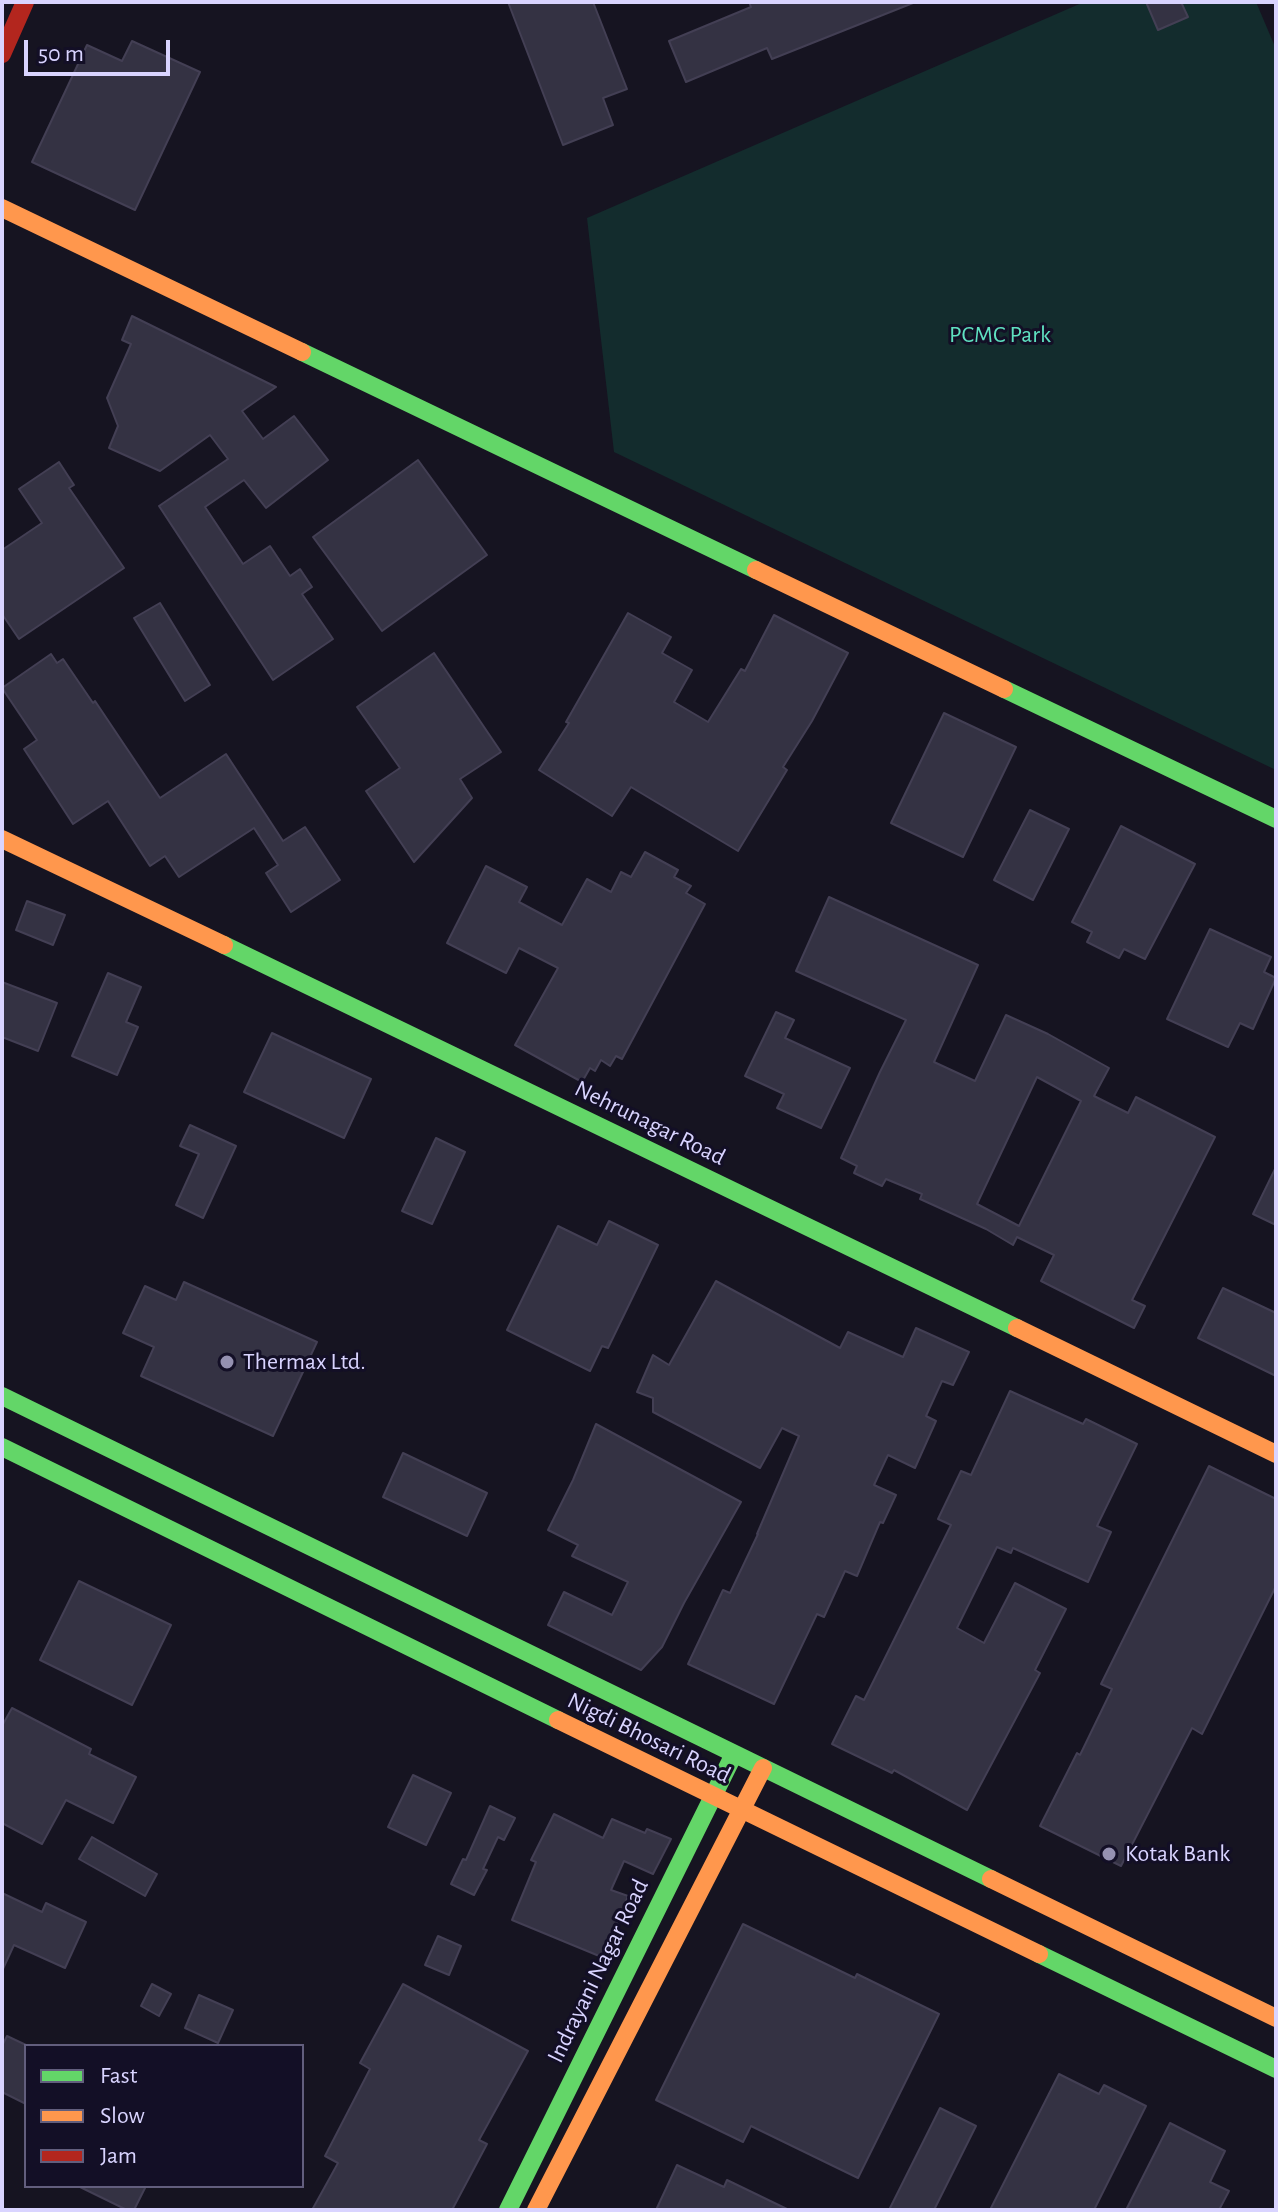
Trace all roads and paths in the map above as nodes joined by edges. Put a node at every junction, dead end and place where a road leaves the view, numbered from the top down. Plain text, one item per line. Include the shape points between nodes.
1 (25, 2) edge
2 (2, 54) edge
3 (2, 208) edge
4 (1276, 819) edge
5 (2, 839) edge
6 (2, 1396) edge
7 (2, 1447) edge
8 (1276, 1454) edge
9 (734, 1754) junction
10 (763, 1768) junction
11 (712, 1795) junction
12 (742, 1810) junction
13 (1276, 2018) edge
14 (1276, 2069) edge
15 (508, 2210) edge
16 (536, 2210) edge

1 - 2 main road
3 - 4 main road
5 - 8 main road, Nehrunagar Road
6 - 9 main road, Nigdi Bhosari Road
7 - 11 main road, Nigdi Bhosari Road
9 - 10 main road, Nigdi Bhosari Road
9 - 11 main road, Indrayani Nagar Road
10 - 12 main road
10 - 13 main road, Nigdi Bhosari Road
11 - 12 main road, Nigdi Bhosari Road
11 - 15 main road, Indrayani Nagar Road
12 - 14 main road, Nigdi Bhosari Road
12 - 16 main road

